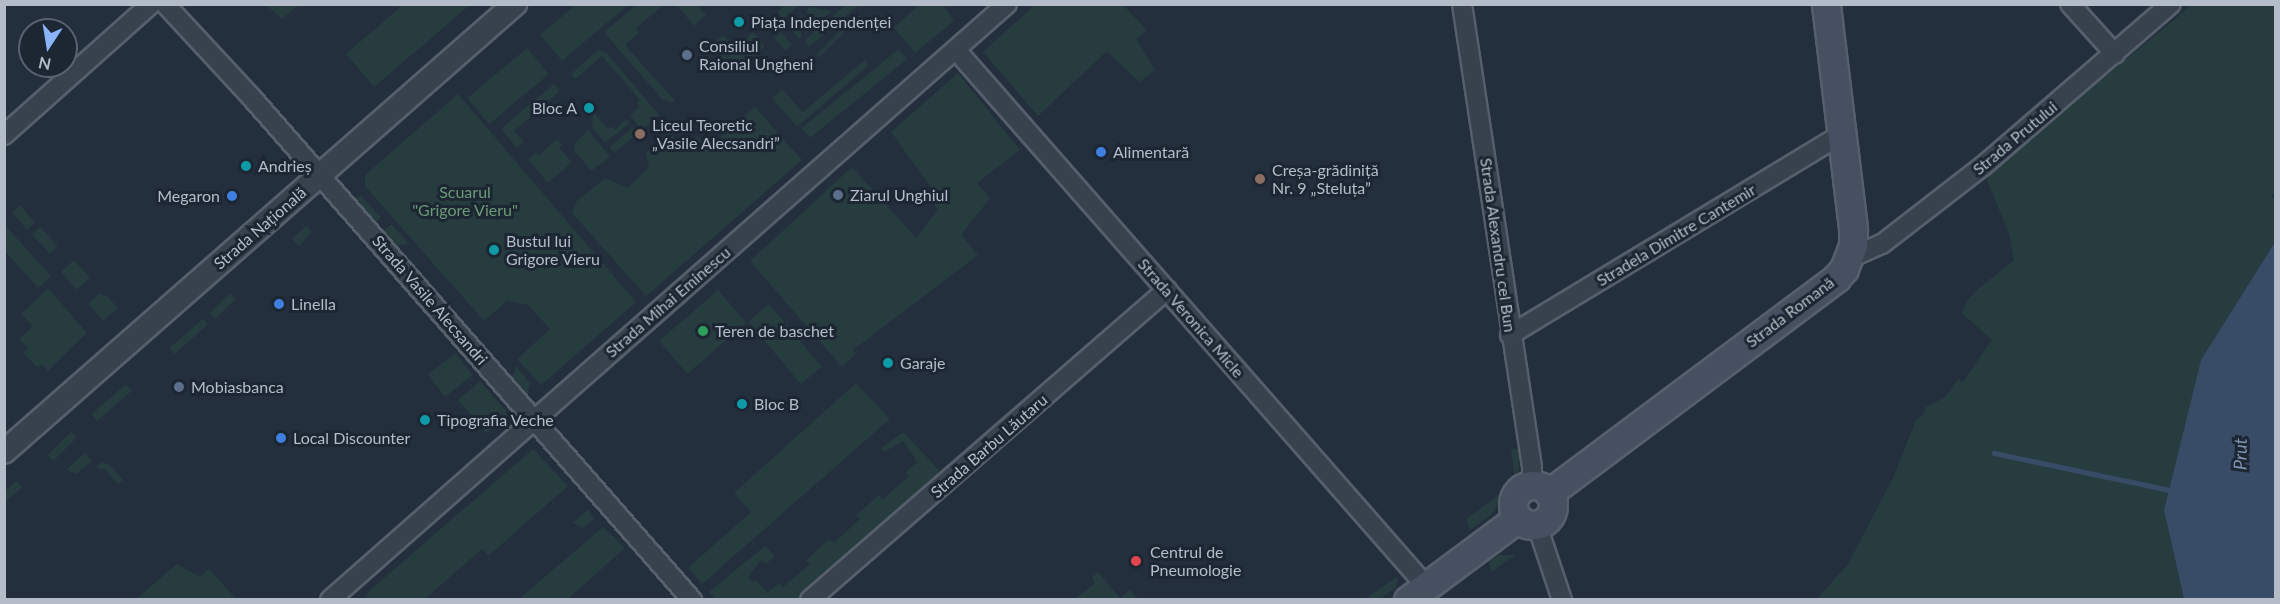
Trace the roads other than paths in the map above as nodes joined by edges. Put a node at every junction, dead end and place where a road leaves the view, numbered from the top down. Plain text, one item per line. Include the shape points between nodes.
1 (151, 4) edge
2 (165, 4) edge
3 (515, 4) edge
4 (1007, 4) edge
5 (1462, 4) edge
6 (1826, 4) edge
7 (2070, 4) edge
8 (2171, 4) edge
9 (956, 50) junction
10 (2115, 54) junction
11 (1842, 134) junction
12 (4, 135) edge
13 (320, 175) junction
14 (1850, 258) junction
15 (1167, 290) junction
16 (1510, 335) junction
17 (535, 419) junction
18 (4, 452) edge
19 (1541, 489) junction
20 (1528, 522) junction
21 (1417, 593) edge
22 (330, 600) edge
23 (692, 600) edge
24 (810, 600) edge
25 (1562, 600) edge

1 - 12 street
2 - 13 street, Strada Vasile Alecsandri
3 - 13 street, Strada Națională
4 - 9 street, Strada Mihai Eminescu
5 - 16 street, Strada Alexandru cel Bun
6 - 11 main road
7 - 10 street
8 - 10 street, Strada Prutului
9 - 15 street, Strada Veronica Micle
9 - 17 street, Strada Mihai Eminescu
10 - 14 street, Strada Prutului via 1983,166 1882,243
11 - 14 main road via 1853,228
11 - 16 street, Stradela Dimitre Cantemir
13 - 17 street, Strada Vasile Alecsandri
13 - 18 street, Strada Națională
14 - 19 main road, Strada Romană via 1836,278
15 - 21 street, Strada Veronica Micle
15 - 24 street, Strada Barbu Lăutaru
16 - 19 street, Strada Alexandru cel Bun via 1532,468
17 - 22 street, Strada Mihai Eminescu
17 - 23 street, Strada Vasile Alecsandri
19 - 20 main road, Strada Romană via 1525,487 1515,498 1514,512
20 - 21 main road
20 - 25 street

